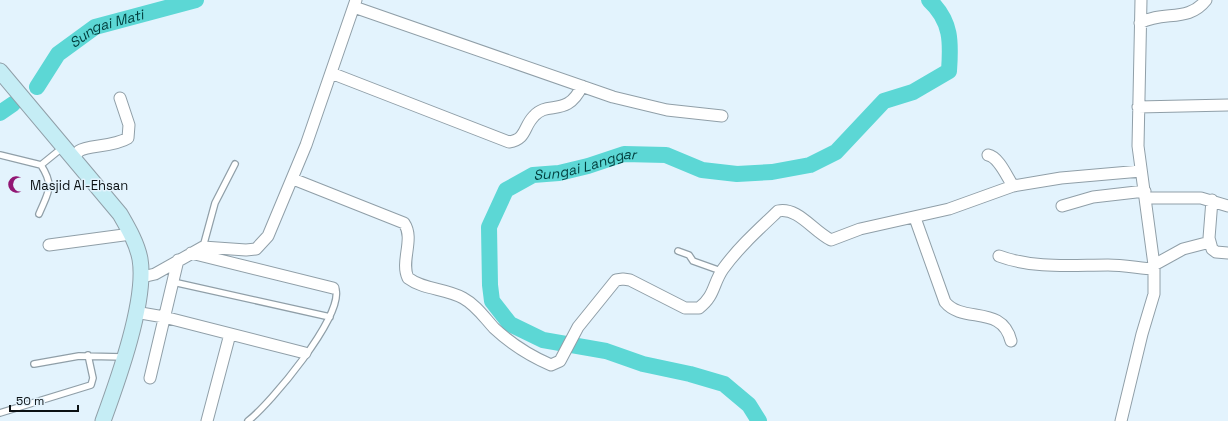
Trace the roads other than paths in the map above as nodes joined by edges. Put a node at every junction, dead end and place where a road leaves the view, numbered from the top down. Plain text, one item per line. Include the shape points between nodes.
1 (1141, 0) edge
2 (1206, 0) edge
3 (355, 3) edge
4 (1140, 23) junction
5 (0, 72) edge
6 (331, 74) junction
7 (582, 86) junction
8 (120, 98) dead end
9 (1228, 105) edge
10 (1138, 107) junction
11 (722, 116) dead end
12 (63, 147) junction
13 (0, 155) edge
14 (988, 155) dead end
15 (74, 158) junction
16 (235, 164) dead end
17 (41, 165) junction
18 (1141, 171) junction
19 (293, 179) junction
20 (1013, 186) junction
21 (1145, 195) junction
22 (1212, 200) junction
23 (1062, 206) dead end
24 (1228, 206) edge
25 (39, 214) dead end
26 (916, 218) junction
27 (131, 234) junction
28 (1210, 242) junction
29 (49, 245) dead end
30 (204, 247) junction
31 (678, 251) dead end
32 (191, 253) junction
33 (1228, 253) edge
34 (999, 256) dead end
35 (178, 260) junction
36 (1154, 267) junction
37 (721, 271) junction
38 (142, 277) junction
39 (174, 282) junction
40 (333, 288) joint
41 (135, 312) junction
42 (164, 317) junction
43 (330, 317) junction
44 (230, 334) junction
45 (1011, 341) dead end
46 (305, 353) junction
47 (88, 355) junction
48 (124, 357) junction
49 (34, 364) dead end
50 (150, 378) dead end
51 (0, 413) edge
52 (103, 421) edge
53 (207, 421) edge
54 (248, 421) edge
55 (1120, 421) edge

1 - 4 street
2 - 4 street via 1196,11 1148,19
3 - 6 street
3 - 7 street
4 - 10 street
5 - 12 main road
6 - 7 street via 509,142 521,138 534,116 542,111 567,105 577,97
6 - 19 street
7 - 11 street via 613,97 667,110
8 - 15 street via 129,125 128,138 114,144 85,148
9 - 10 street
10 - 18 street
12 - 15 main road
12 - 17 lane
13 - 17 lane
14 - 20 street via 996,160
15 - 27 main road via 120,214
16 - 30 lane via 215,203
17 - 25 lane via 50,184
18 - 20 street via 1061,178
18 - 21 street
19 - 30 street via 268,236 256,249
19 - 37 street via 404,223 408,234 405,266 408,278 416,284 449,292 472,304 511,343 550,364 560,361 578,328 616,280 630,280 685,308 694,310 702,306 711,294
20 - 26 street
21 - 22 street
21 - 23 street via 1093,197
21 - 36 street
22 - 24 street
22 - 28 street
26 - 37 street via 860,229 831,240 819,234 795,212 786,209 778,211 750,237
26 - 45 street via 945,302 957,311 990,317 1003,325
27 - 29 street
27 - 38 main road via 140,257
28 - 33 street via 1216,252
28 - 36 street via 1183,248
30 - 32 street
31 - 37 lane via 688,255 693,261
32 - 35 street
32 - 40 street
34 - 36 street via 1022,263
35 - 38 street via 155,274
35 - 39 street
36 - 55 street via 1153,298
38 - 41 main road
39 - 42 street
39 - 43 lane
40 - 43 lane via 337,294
41 - 42 street
41 - 48 main road
42 - 44 street
42 - 50 street
43 - 46 lane via 321,334
44 - 46 street
44 - 53 street
46 - 54 lane via 287,380
47 - 48 lane
47 - 49 lane
47 - 51 lane via 93,378 91,385
48 - 52 main road

